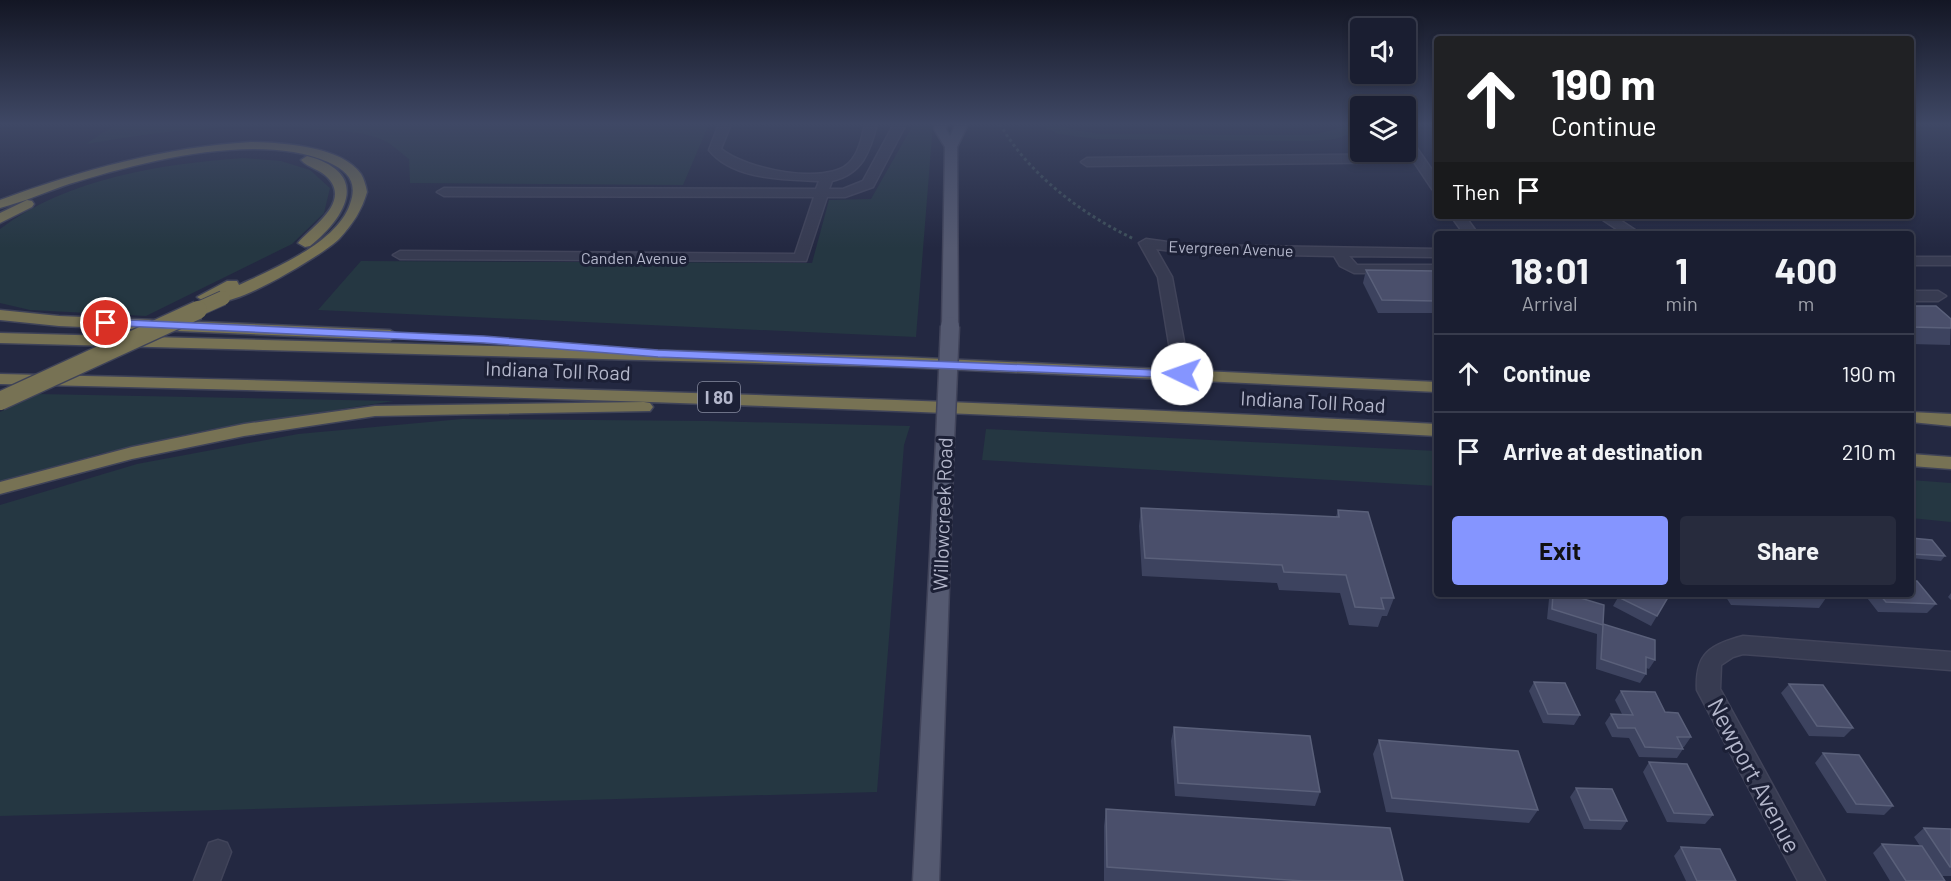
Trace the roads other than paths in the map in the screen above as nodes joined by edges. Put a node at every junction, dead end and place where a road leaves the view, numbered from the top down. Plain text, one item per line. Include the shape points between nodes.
1 (118, 165) edge
2 (140, 165) edge
3 (323, 165) edge
4 (344, 165) edge
5 (741, 165) edge
6 (855, 165) edge
7 (878, 165) edge
8 (951, 165) edge
9 (1423, 165) edge
10 (826, 178) junction
11 (1434, 179) edge
12 (444, 192) dead end
13 (822, 194) junction
14 (0, 204) edge
15 (0, 219) edge
16 (1609, 219) edge
17 (1629, 231) edge
18 (1340, 252) junction
19 (1434, 253) edge
20 (400, 255) dead end
21 (1914, 261) edge
22 (1951, 261) edge
23 (1434, 269) edge
24 (1914, 296) edge
25 (1938, 296) dead end
26 (0, 315) edge
27 (0, 338) edge
28 (658, 354) junction
29 (1182, 374) junction
30 (0, 379) edge
31 (1434, 387) edge
32 (0, 391) edge
33 (749, 398) junction
34 (0, 401) edge
35 (1914, 417) edge
36 (1951, 420) edge
37 (1434, 430) edge
38 (1914, 460) edge
39 (1951, 463) edge
40 (0, 488) edge
41 (1951, 661) edge
42 (218, 852) dead end
43 (207, 881) edge
44 (926, 881) edge
45 (1812, 881) edge

1 - 14 highway, bridge
2 - 15 highway via 41,198
3 - 32 highway via 342,188 342,203 318,233 278,261
4 - 34 highway, bridge via 360,184 360,202 333,236 287,267
5 - 10 street via 759,172
6 - 10 street via 843,176
7 - 13 street via 868,184 845,193
8 - 44 main road, Willowcreek Road, bridge via 950,326
9 - 11 street
10 - 13 street
12 - 13 street
13 - 20 street, Canden Avenue via 801,258
16 - 17 street
18 - 19 street, Evergreen Avenue
18 - 23 street via 1345,263 1354,269
18 - 29 street, Evergreen Avenue via 1188,249 1146,243 1165,277
21 - 22 street
24 - 25 street
26 - 28 highway via 484,339
27 - 28 highway, Indiana Toll Road / I 80
28 - 29 highway, Indiana Toll Road / I 80
29 - 31 highway, Indiana Toll Road / I 80
30 - 33 highway, Indiana Toll Road / I 80
33 - 37 highway, Indiana Toll Road / I 80
33 - 40 highway via 648,407 375,411 233,432 132,453
35 - 36 highway
38 - 39 highway
41 - 45 street, Newport Avenue via 1743,645 1722,650 1711,661 1707,675 1709,690
42 - 43 street

